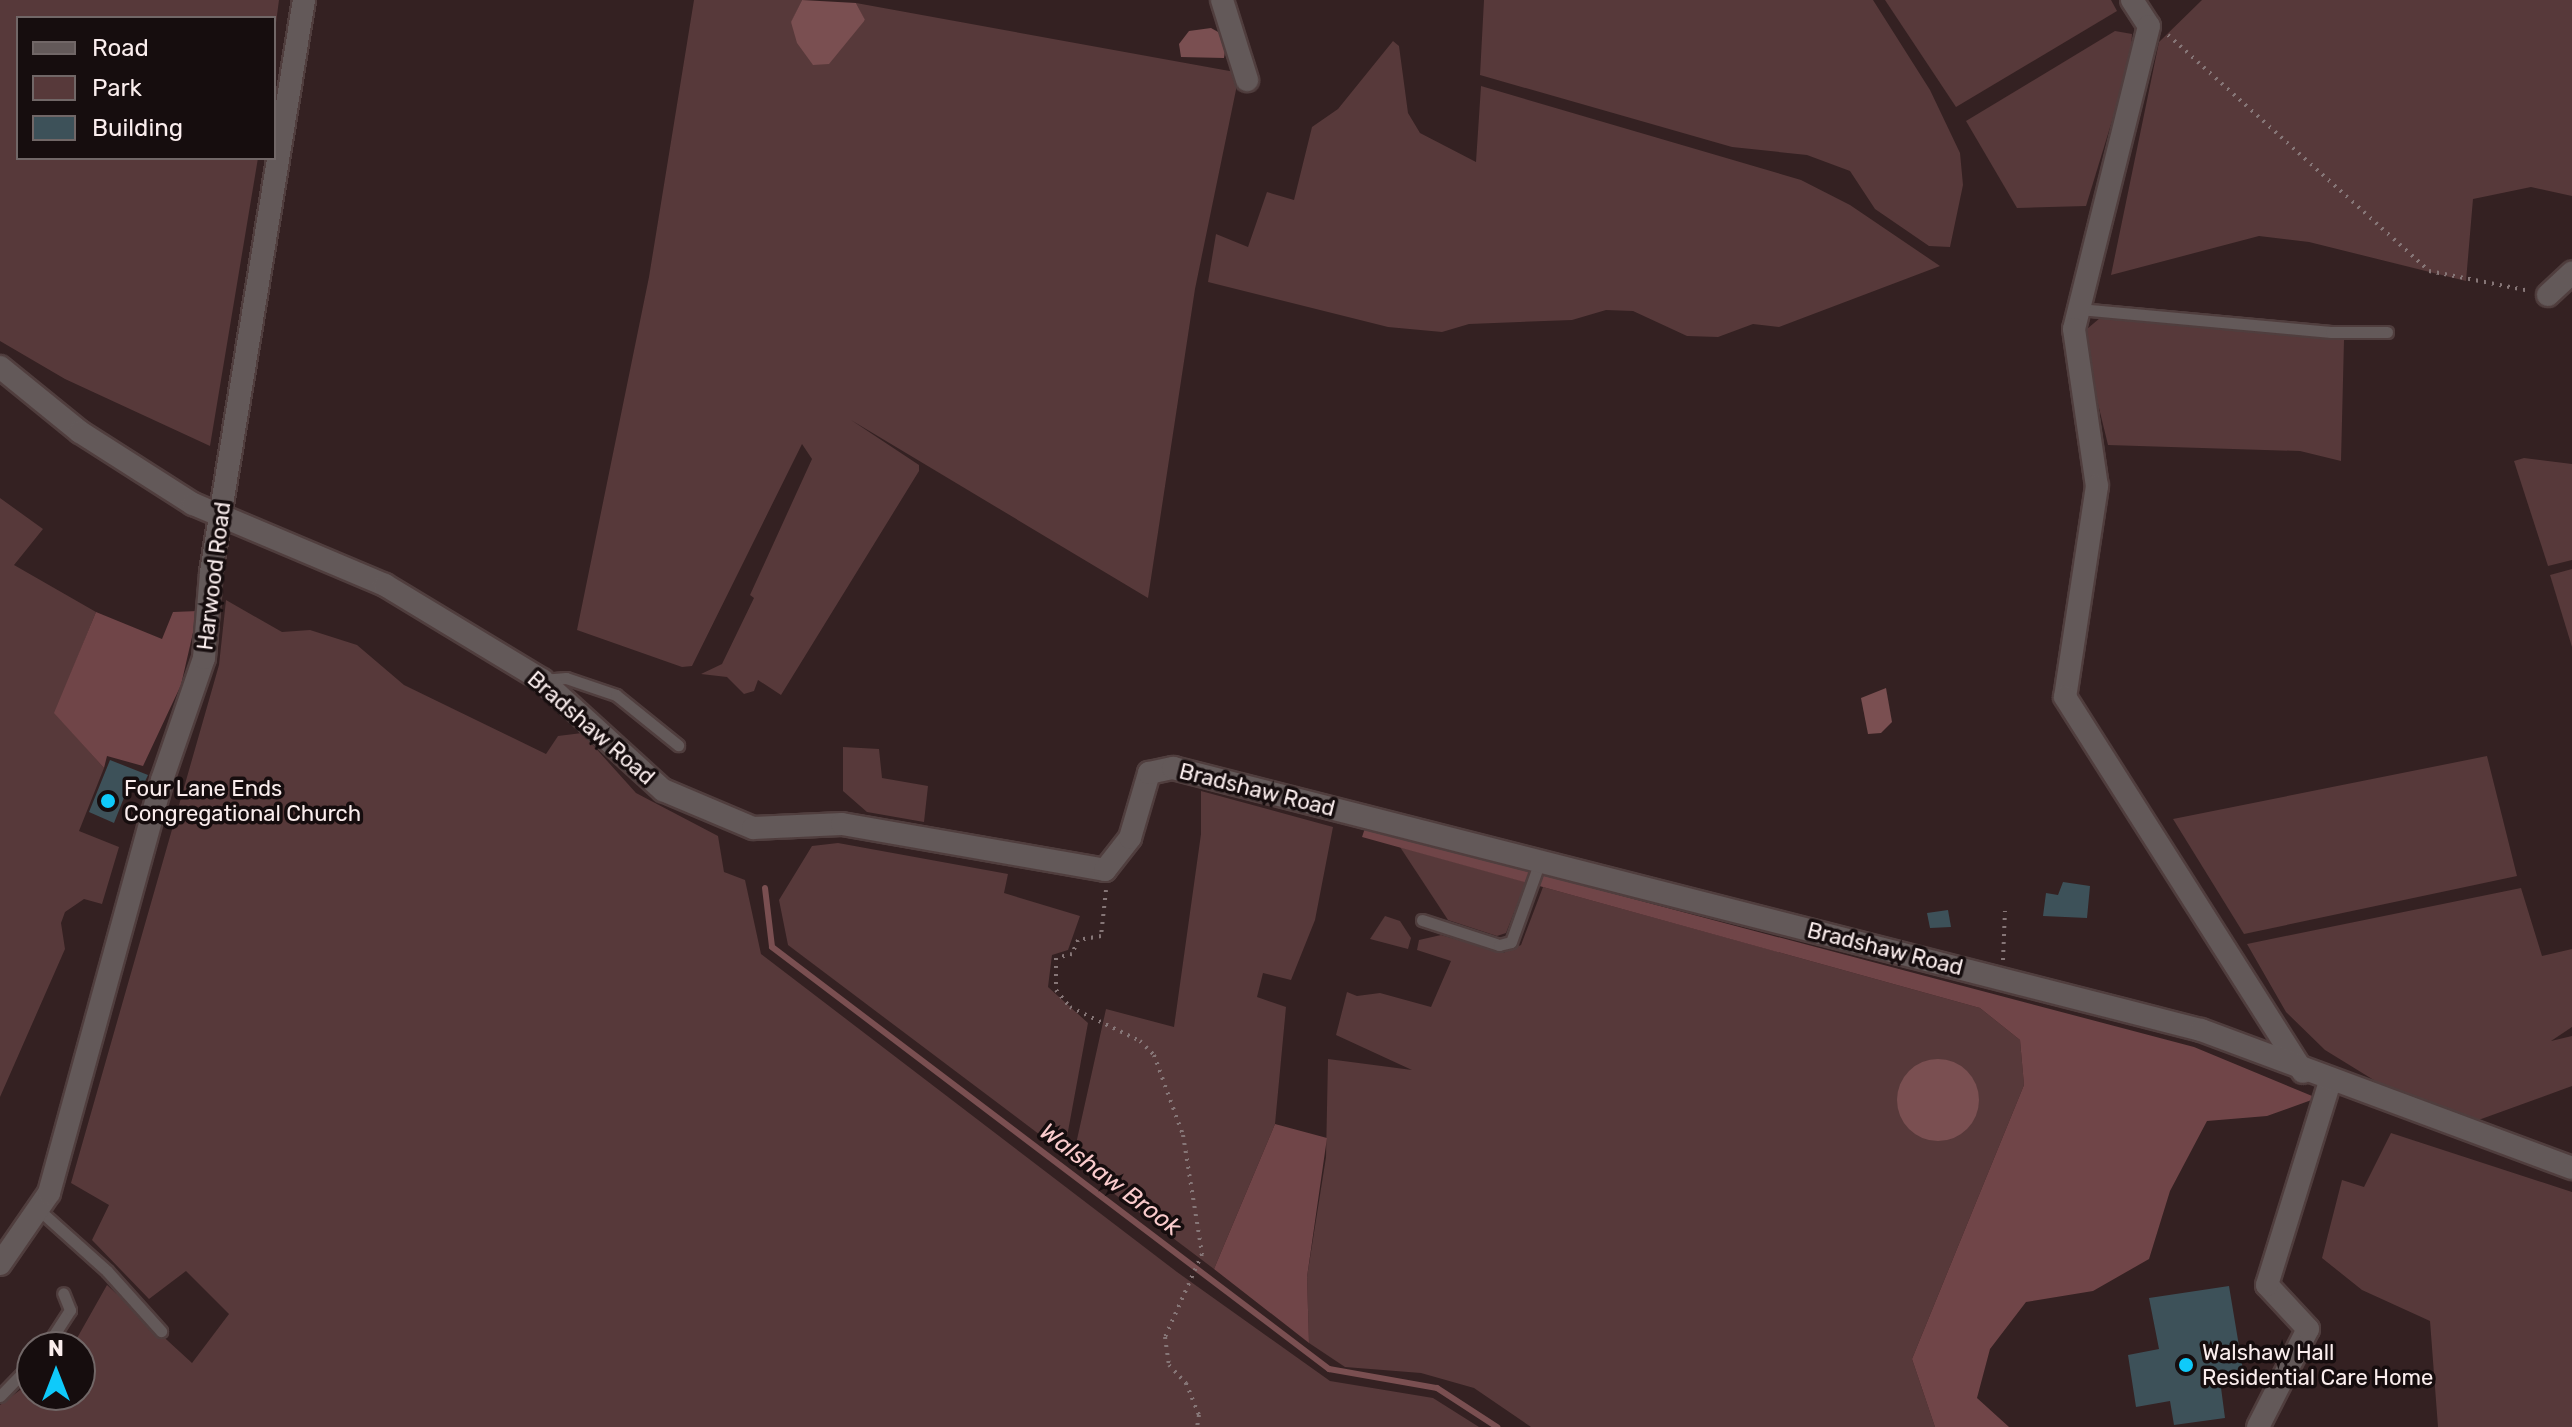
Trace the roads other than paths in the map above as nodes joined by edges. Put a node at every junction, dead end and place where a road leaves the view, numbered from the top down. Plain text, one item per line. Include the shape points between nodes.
1 (304, 0) edge
2 (1222, 0) edge
3 (2139, 3) edge
4 (1247, 80) dead end
5 (2572, 273) edge
6 (2548, 295) road end
7 (2079, 309) junction
8 (2387, 332) dead end
9 (0, 367) edge
10 (220, 515) junction
11 (542, 680) junction
12 (678, 745) dead end
13 (1540, 861) junction
14 (1422, 920) dead end
15 (2303, 1072) junction
16 (2330, 1082) junction
17 (2572, 1168) edge
18 (38, 1209) junction
19 (0, 1264) edge
20 (63, 1293) dead end
21 (56, 1331) edge
22 (161, 1331) dead end
23 (16, 1380) edge
24 (0, 1396) edge
25 (2258, 1427) edge

1 - 10 street, Harwood Road
2 - 4 street
3 - 7 street via 2149,26
5 - 6 street
7 - 8 lane via 2331,332
7 - 15 street via 2074,329 2097,486 2065,697
9 - 10 street, Bradshaw Road via 80,432 193,504
10 - 11 street, Bradshaw Road via 385,585
10 - 18 street, Harwood Road via 204,658 162,780 49,1193
11 - 12 lane via 566,678 616,695
11 - 13 street, Bradshaw Road via 663,790 753,828 842,824 1105,870 1130,838 1149,773 1173,768
13 - 14 lane via 1511,942 1499,945
13 - 15 street, Bradshaw Road via 2201,1030
15 - 16 street, Bradshaw Road
16 - 17 street, Bradshaw Road
16 - 25 street via 2267,1285 2308,1329
18 - 19 street, Harwood Road
18 - 22 lane via 107,1271
20 - 21 lane via 70,1310
23 - 24 lane

